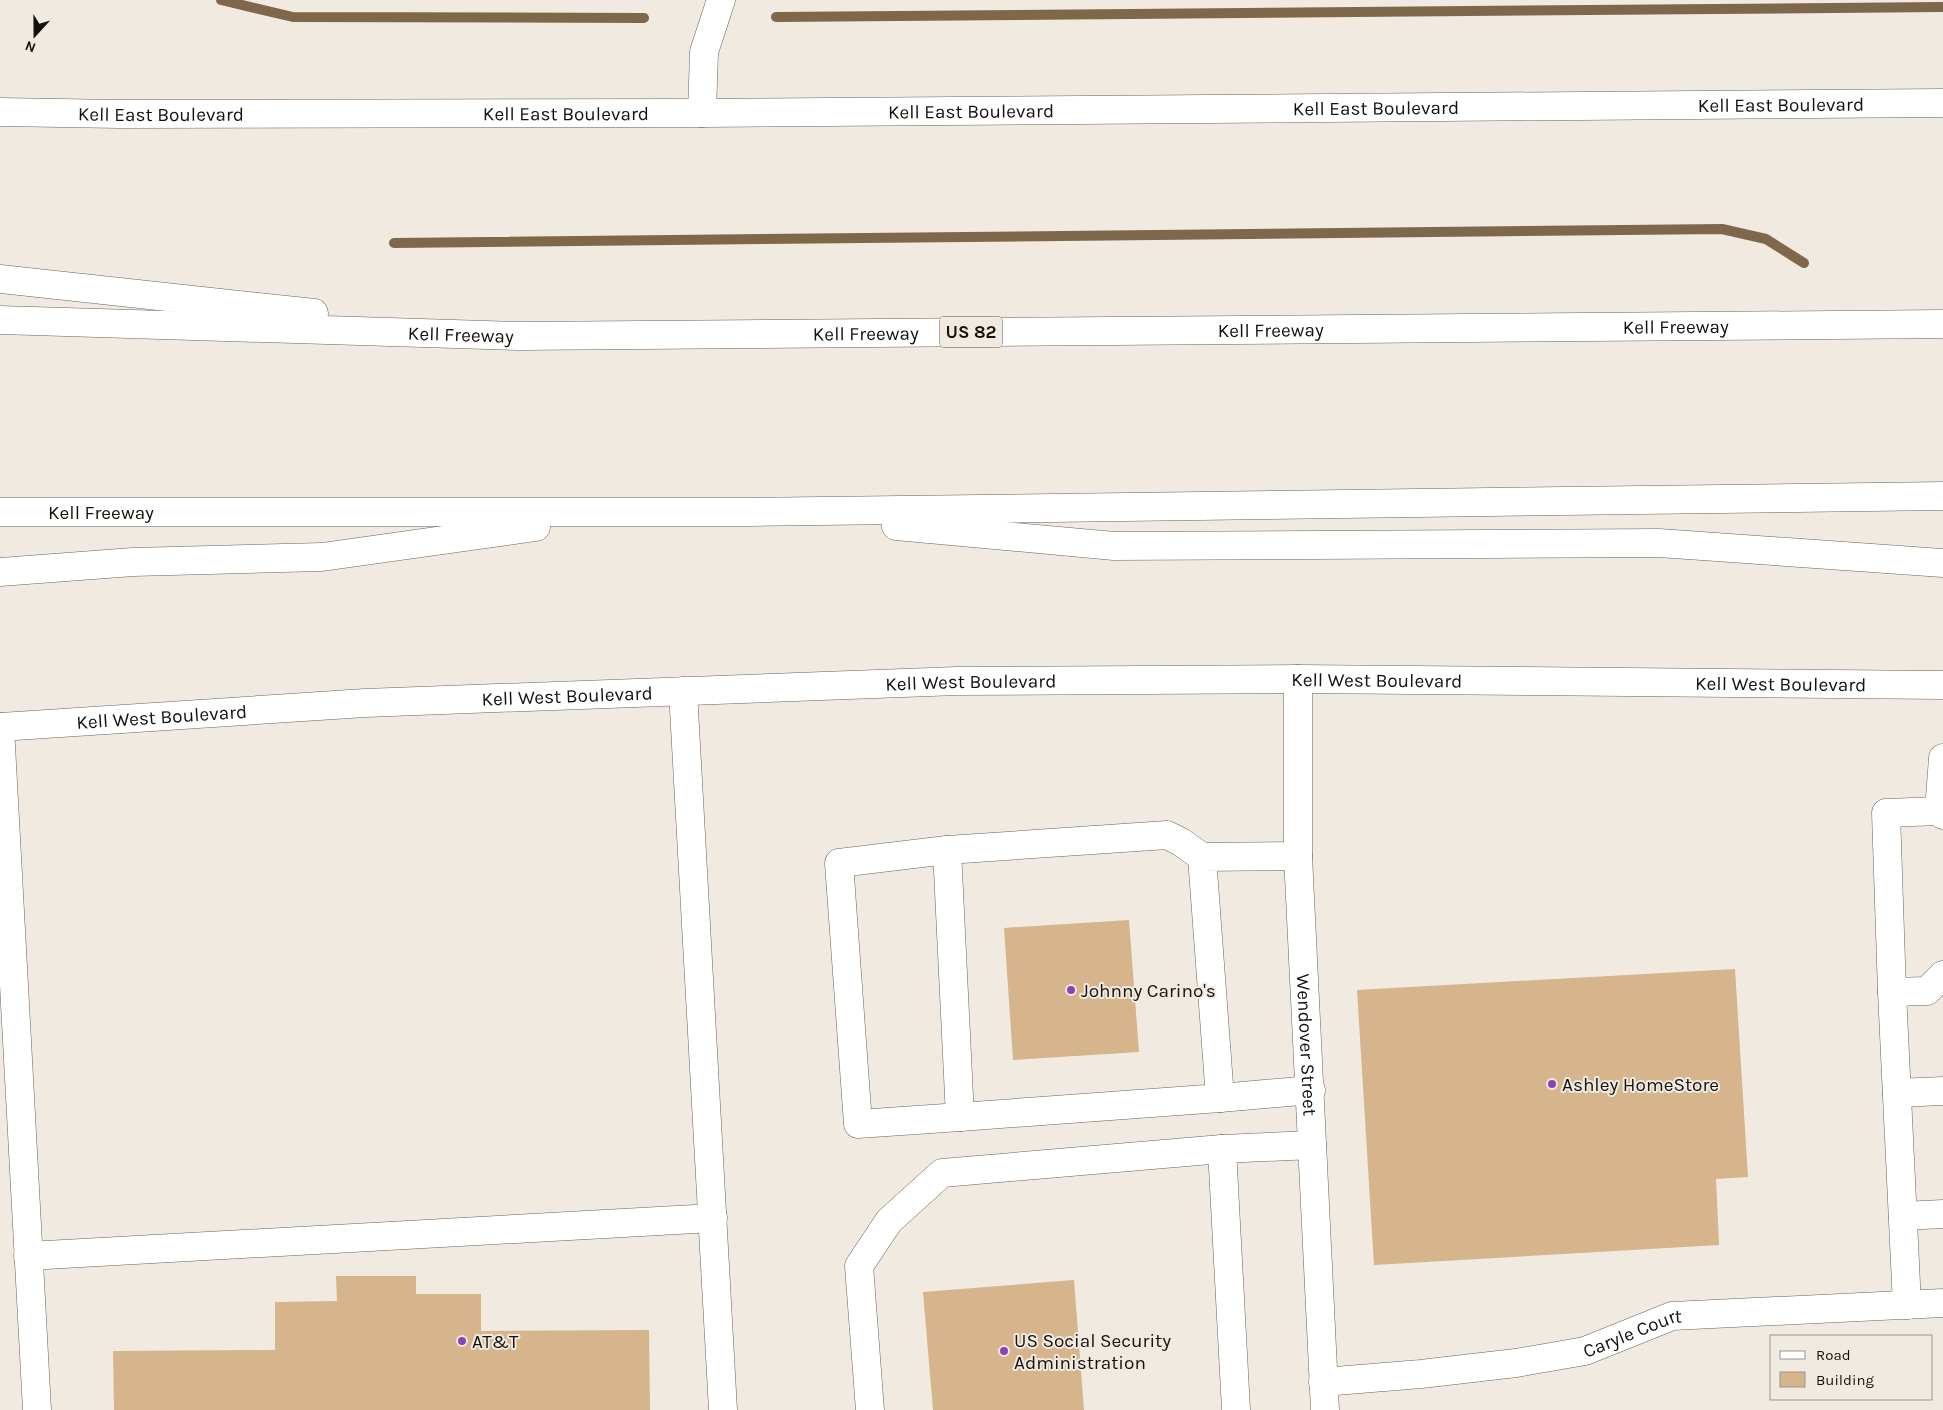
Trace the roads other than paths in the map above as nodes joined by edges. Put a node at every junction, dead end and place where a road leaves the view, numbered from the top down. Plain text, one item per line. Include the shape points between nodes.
1 (721, 0) edge
2 (1943, 102) edge
3 (0, 112) edge
4 (702, 113) junction
5 (0, 278) edge
6 (0, 320) edge
7 (1943, 324) edge
8 (520, 336) junction
9 (1943, 496) edge
10 (0, 512) edge
11 (750, 512) junction
12 (635, 513) junction
13 (1943, 563) edge
14 (0, 572) edge
15 (1298, 679) junction
16 (1943, 685) edge
17 (684, 691) junction
18 (0, 727) edge
19 (1943, 758) edge
20 (1941, 812) edge
21 (947, 850) junction
22 (1298, 856) junction
23 (1202, 857) junction
24 (1943, 975) edge
25 (1892, 992) junction
26 (1311, 1090) junction
27 (1943, 1091) edge
28 (1897, 1093) junction
29 (1220, 1098) junction
30 (960, 1117) junction
31 (1312, 1145) junction
32 (1222, 1149) junction
33 (1943, 1214) edge
34 (1903, 1216) junction
35 (713, 1218) junction
36 (28, 1256) junction
37 (1943, 1304) edge
38 (1907, 1305) junction
39 (1323, 1382) junction
40 (37, 1410) edge
41 (723, 1410) edge
42 (870, 1410) edge
43 (1236, 1410) edge
44 (1325, 1410) edge

1 - 4 main road via 704,52
2 - 4 main road, Kell East Boulevard
3 - 4 main road, Kell East Boulevard
5 - 8 main road
6 - 8 main road, Kell Freeway / US 82
7 - 8 main road, Kell Freeway / US 82
9 - 11 main road, Kell Freeway
10 - 12 main road, Kell Freeway
11 - 12 main road, Kell Freeway
11 - 13 main road via 1114,546 1659,543
12 - 14 main road via 322,557 133,562
15 - 16 main road, Kell West Boulevard
15 - 17 main road, Kell West Boulevard via 957,680
15 - 22 main road, Wendover Street
17 - 18 main road, Kell West Boulevard via 366,703
17 - 35 main road
18 - 36 main road
19 - 20 main road
20 - 25 main road via 1886,813
21 - 23 main road via 1167,835
21 - 30 main road
21 - 30 main road via 839,863 858,1124
22 - 23 main road
22 - 26 main road, Wendover Street
23 - 29 main road
24 - 25 main road via 1927,991
25 - 28 main road
26 - 29 main road
26 - 31 main road, Wendover Street
27 - 28 main road
28 - 34 main road
29 - 30 main road
31 - 32 main road
31 - 39 main road, Wendover Street
32 - 42 main road via 942,1173 889,1221 859,1266
32 - 43 main road
33 - 34 main road
34 - 38 main road
35 - 36 main road
35 - 41 main road
36 - 40 main road
37 - 38 main road, Caryle Court
38 - 39 main road, Caryle Court via 1672,1316 1585,1350 1516,1363
39 - 44 main road, Wendover Street

